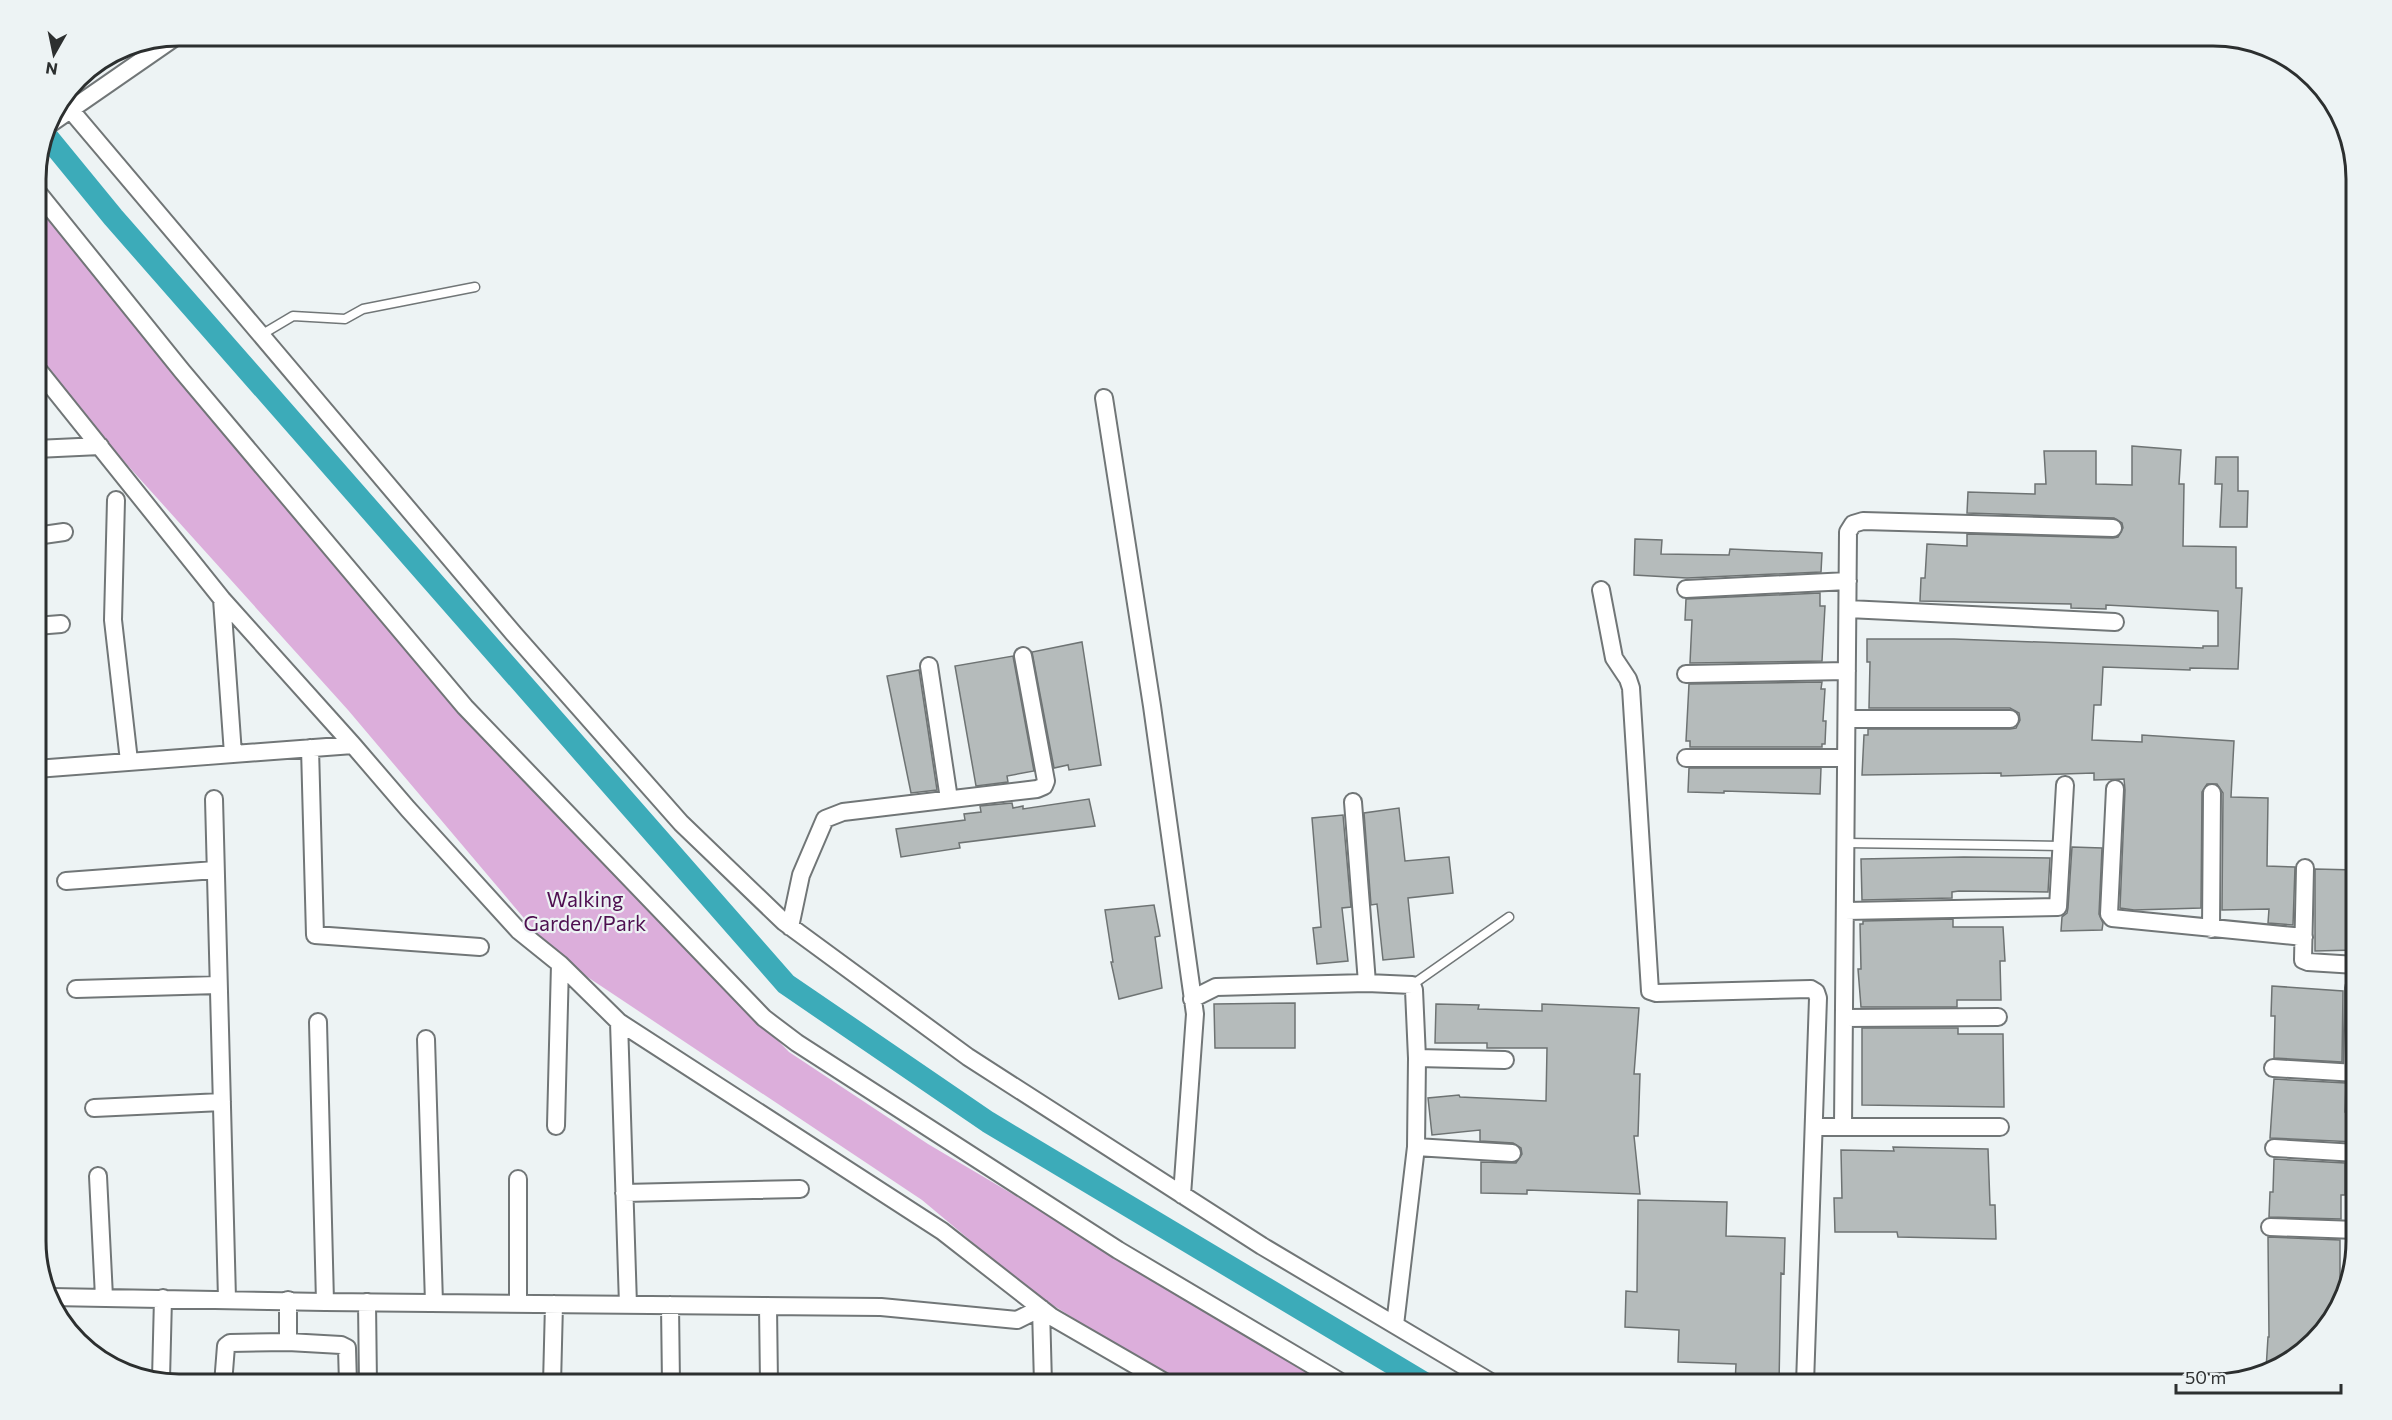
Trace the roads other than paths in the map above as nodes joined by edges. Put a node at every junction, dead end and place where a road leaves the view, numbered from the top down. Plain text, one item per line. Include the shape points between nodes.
1 (157, 49) edge
2 (72, 101) edge
3 (68, 107) edge
4 (47, 204) edge
5 (475, 287) dead end
6 (261, 335) junction
7 (47, 381) edge
8 (1104, 398) dead end
9 (100, 446) junction
10 (47, 448) edge
11 (116, 500) dead end
12 (2113, 528) dead end
13 (64, 532) dead end
14 (47, 534) edge
15 (1848, 581) junction
16 (1686, 589) dead end
17 (1601, 590) dead end
18 (222, 599) junction
19 (1848, 609) junction
20 (2115, 622) dead end
21 (62, 624) dead end
22 (47, 625) edge
23 (1023, 656) dead end
24 (928, 666) dead end
25 (1847, 671) junction
26 (1686, 674) dead end
27 (1846, 719) junction
28 (2010, 719) dead end
29 (353, 745) junction
30 (310, 748) junction
31 (234, 754) junction
32 (1686, 758) dead end
33 (1846, 758) junction
34 (129, 762) junction
35 (47, 767) edge
36 (2065, 785) dead end
37 (2115, 789) dead end
38 (2211, 793) dead end
39 (214, 799) dead end
40 (950, 799) junction
41 (1353, 802) dead end
42 (1845, 843) junction
43 (2062, 846) junction
44 (2305, 868) dead end
45 (215, 870) junction
46 (66, 880) dead end
47 (1845, 911) junction
48 (1509, 917) dead end
49 (790, 927) junction
50 (2211, 929) junction
51 (2304, 937) junction
52 (480, 946) dead end
53 (560, 964) junction
54 (2346, 964) edge
55 (1367, 983) junction
56 (218, 985) junction
57 (1412, 985) junction
58 (76, 989) dead end
59 (1192, 999) junction
60 (1998, 1017) dead end
61 (1844, 1018) junction
62 (318, 1022) dead end
63 (619, 1022) junction
64 (426, 1039) dead end
65 (1417, 1058) junction
66 (1506, 1060) dead end
67 (2273, 1068) dead end
68 (2346, 1072) edge
69 (222, 1102) junction
70 (94, 1108) dead end
71 (556, 1126) dead end
72 (1843, 1127) junction
73 (2000, 1127) dead end
74 (1814, 1128) junction
75 (1416, 1147) junction
76 (2274, 1148) dead end
77 (2346, 1152) edge
78 (1512, 1153) dead end
79 (98, 1176) dead end
80 (518, 1179) dead end
81 (800, 1189) dead end
82 (624, 1193) junction
83 (1182, 1195) junction
84 (2270, 1227) dead end
85 (2346, 1230) edge
86 (104, 1297) junction
87 (163, 1298) junction
88 (227, 1299) junction
89 (288, 1300) junction
90 (62, 1302) edge
91 (325, 1302) junction
92 (367, 1302) junction
93 (434, 1303) junction
94 (518, 1304) junction
95 (554, 1304) junction
96 (628, 1305) junction
97 (670, 1305) junction
98 (768, 1306) junction
99 (1041, 1308) junction
100 (1395, 1325) junction
101 (288, 1342) junction
102 (1138, 1367) junction
103 (161, 1372) edge
104 (224, 1374) edge
105 (348, 1374) edge
106 (368, 1374) edge
107 (552, 1374) edge
108 (671, 1374) edge
109 (769, 1374) edge
110 (1043, 1374) edge
111 (1138, 1374) edge
112 (1150, 1374) edge
113 (1327, 1374) edge
114 (1477, 1374) edge
115 (1805, 1374) edge

1 - 2 street
3 - 6 street
4 - 113 street via 182,371 465,707 764,1018 1118,1250
5 - 6 lane via 363,309 345,319 293,316
6 - 49 street via 514,634 681,823
7 - 9 street
8 - 59 street
9 - 10 street
9 - 18 street
11 - 34 street via 113,620
12 - 15 street via 1863,521 1853,524 1848,532
13 - 14 street
15 - 16 street
15 - 19 street
17 - 74 street via 1614,658 1631,688 1650,991 1816,992
18 - 29 street
18 - 31 street
19 - 20 street
19 - 25 street
21 - 22 street
23 - 40 street via 1044,786
24 - 40 street
25 - 26 street
25 - 27 street
27 - 28 street
27 - 33 street
29 - 30 street
29 - 53 street via 519,931
30 - 31 street
30 - 52 street via 315,935
31 - 34 street
32 - 33 street
33 - 42 street
34 - 35 street
36 - 43 street
37 - 50 street via 2109,914 2112,918
38 - 50 street
39 - 45 street
40 - 49 street via 843,812 825,819 801,875
41 - 55 street
42 - 43 lane
42 - 47 street
43 - 47 street via 2058,907
44 - 51 street
45 - 46 street
45 - 56 street
47 - 61 street
48 - 57 lane
49 - 83 street via 968,1057
50 - 51 street
51 - 54 street via 2303,960
53 - 63 street
53 - 71 street
55 - 57 street
55 - 59 street via 1216,987
56 - 58 street
56 - 69 street
57 - 65 street
59 - 83 street via 1195,1033
60 - 61 street
61 - 72 street
62 - 91 street
63 - 82 street
63 - 99 street via 942,1230
64 - 93 street
65 - 66 street
65 - 75 street
67 - 68 street
69 - 70 street
69 - 88 street
72 - 73 street
72 - 74 street
74 - 115 street
75 - 78 street
75 - 100 street
76 - 77 street
79 - 86 street
80 - 94 street
81 - 82 street
82 - 96 street
83 - 100 street
84 - 85 street
86 - 87 street
86 - 90 street
87 - 88 street
87 - 103 street
88 - 89 street
89 - 91 street
89 - 101 street
91 - 92 street
92 - 93 street
92 - 106 street
93 - 94 street
94 - 95 street
95 - 96 street
95 - 107 street
96 - 97 street
97 - 98 street
97 - 108 street
98 - 99 street via 881,1307 1017,1320
98 - 109 street
99 - 102 street
99 - 110 street
100 - 114 street
101 - 104 street via 230,1343 226,1346
101 - 105 street via 347,1348
102 - 111 street
102 - 112 street

